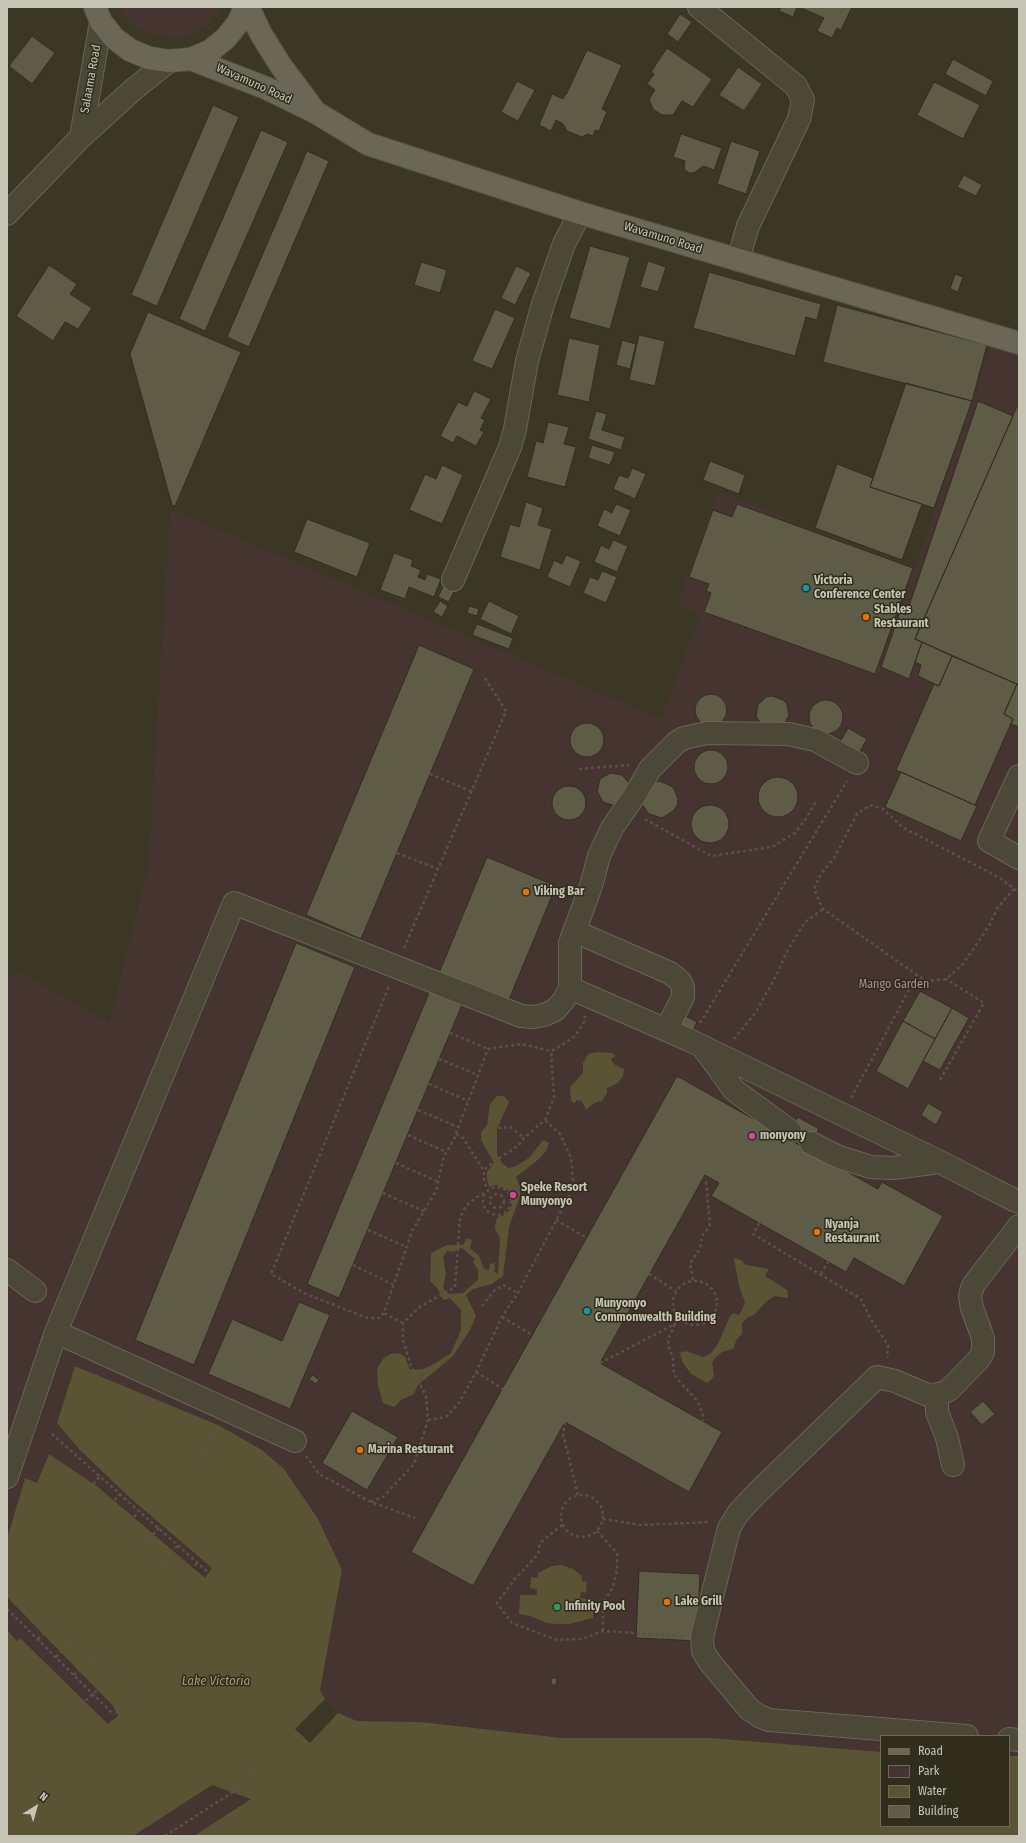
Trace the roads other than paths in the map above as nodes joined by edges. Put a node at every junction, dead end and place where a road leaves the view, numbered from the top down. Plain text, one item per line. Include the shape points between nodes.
1 (246, 7) edge
2 (699, 7) edge
3 (98, 14) edge
4 (191, 59) junction
5 (169, 61) junction
6 (315, 112) junction
7 (81, 137) junction
8 (580, 213) junction
9 (7, 214) edge
10 (738, 260) junction
11 (1019, 343) edge
12 (453, 580) dead end
13 (857, 763) road end
14 (1019, 776) edge
15 (991, 838) junction
16 (1019, 849) edge
17 (1019, 858) edge
18 (574, 931) junction
19 (579, 992) junction
20 (666, 1030) junction
21 (705, 1047) junction
22 (790, 1131) dead end
23 (811, 1143) dead end
24 (940, 1162) junction
25 (1018, 1200) edge
26 (1019, 1226) edge
27 (7, 1270) edge
28 (36, 1291) dead end
29 (56, 1332) junction
30 (937, 1394) junction
31 (295, 1441) road end
32 (953, 1465) dead end
33 (7, 1477) edge
34 (955, 1735) edge

1 - 4 main road via 226,38 210,51
1 - 6 main road, Wavamuno Road via 277,59
2 - 10 street via 796,86 803,100 799,119 748,226
3 - 5 main road via 114,38 130,50 149,58
3 - 7 street, Salaama Road
4 - 5 main road
4 - 6 main road, Wavamuno Road via 266,88
5 - 7 street, Salaama Road
6 - 8 main road, Wavamuno Road via 368,144
7 - 9 street, Salaama Road
8 - 10 main road, Wavamuno Road
8 - 12 street via 564,244 543,304 527,361 510,447
10 - 11 main road, Wavamuno Road
13 - 18 street via 804,736 707,733 684,738 650,769 604,845
14 - 15 street
15 - 16 street
15 - 17 street
18 - 19 street via 569,953
18 - 20 street via 670,973 680,981 683,996
19 - 20 street
19 - 29 street via 564,1000 556,1010 544,1015 521,1016 234,903
20 - 21 street
21 - 22 street via 734,1090
21 - 24 street
21 - 25 street via 844,1111
23 - 24 street via 839,1158 871,1168
24 - 25 street
26 - 30 street via 971,1291 972,1308 983,1338 982,1356 950,1389
27 - 28 street
29 - 31 street
29 - 33 street
30 - 32 street via 939,1419 948,1438
30 - 34 street via 925,1395 895,1381 877,1377 757,1493 729,1528 702,1645 709,1661 749,1709 769,1720

